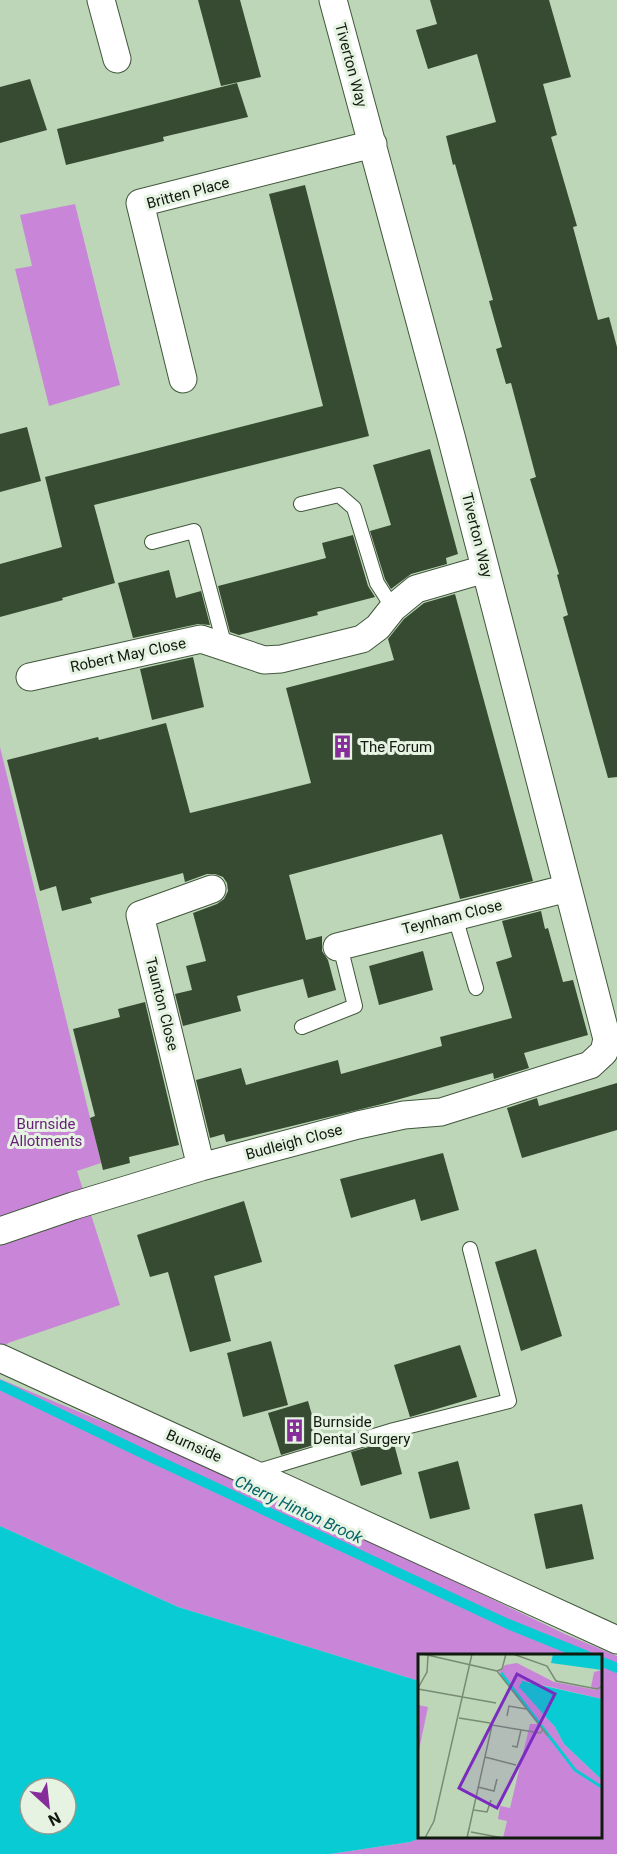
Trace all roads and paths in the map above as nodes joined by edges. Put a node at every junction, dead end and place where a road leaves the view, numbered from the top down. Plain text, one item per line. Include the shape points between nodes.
1 (101, 0) edge
2 (333, 0) edge
3 (117, 59) dead end
4 (373, 144) junction
5 (183, 379) dead end
6 (301, 504) dead end
7 (152, 542) dead end
8 (485, 569) junction
9 (393, 608) junction
10 (225, 647) junction
11 (30, 678) dead end
12 (568, 888) junction
13 (212, 889) dead end
14 (454, 916) junction
15 (338, 946) joint
16 (476, 988) dead end
17 (302, 1027) dead end
18 (590, 1065) joint
19 (201, 1167) junction
20 (0, 1231) edge
21 (470, 1249) dead end
22 (0, 1359) edge
23 (253, 1473) junction
24 (617, 1640) edge

1 - 3 street
2 - 4 street, Tiverton Way
4 - 5 street, Britten Place via 140,203
4 - 8 street, Tiverton Way
6 - 9 lane via 339,495 354,508 377,583
7 - 10 lane via 194,531
8 - 9 street, Robert May Close via 416,589
8 - 12 street, Tiverton Way
9 - 10 street, Robert May Close via 362,639 281,659 264,660
10 - 11 street, Robert May Close via 201,639
12 - 14 street, Teynham Close
12 - 18 street, Tiverton Way via 608,1038 604,1052
13 - 19 street, Taunton Close via 140,915
14 - 15 street, Teynham Close
14 - 16 lane
15 - 17 lane via 355,1006
18 - 19 street, Budleigh Close via 441,1112 358,1125
19 - 20 street, Budleigh Close
21 - 23 lane via 509,1401 394,1430
22 - 23 street, Burnside
23 - 24 street, Burnside

